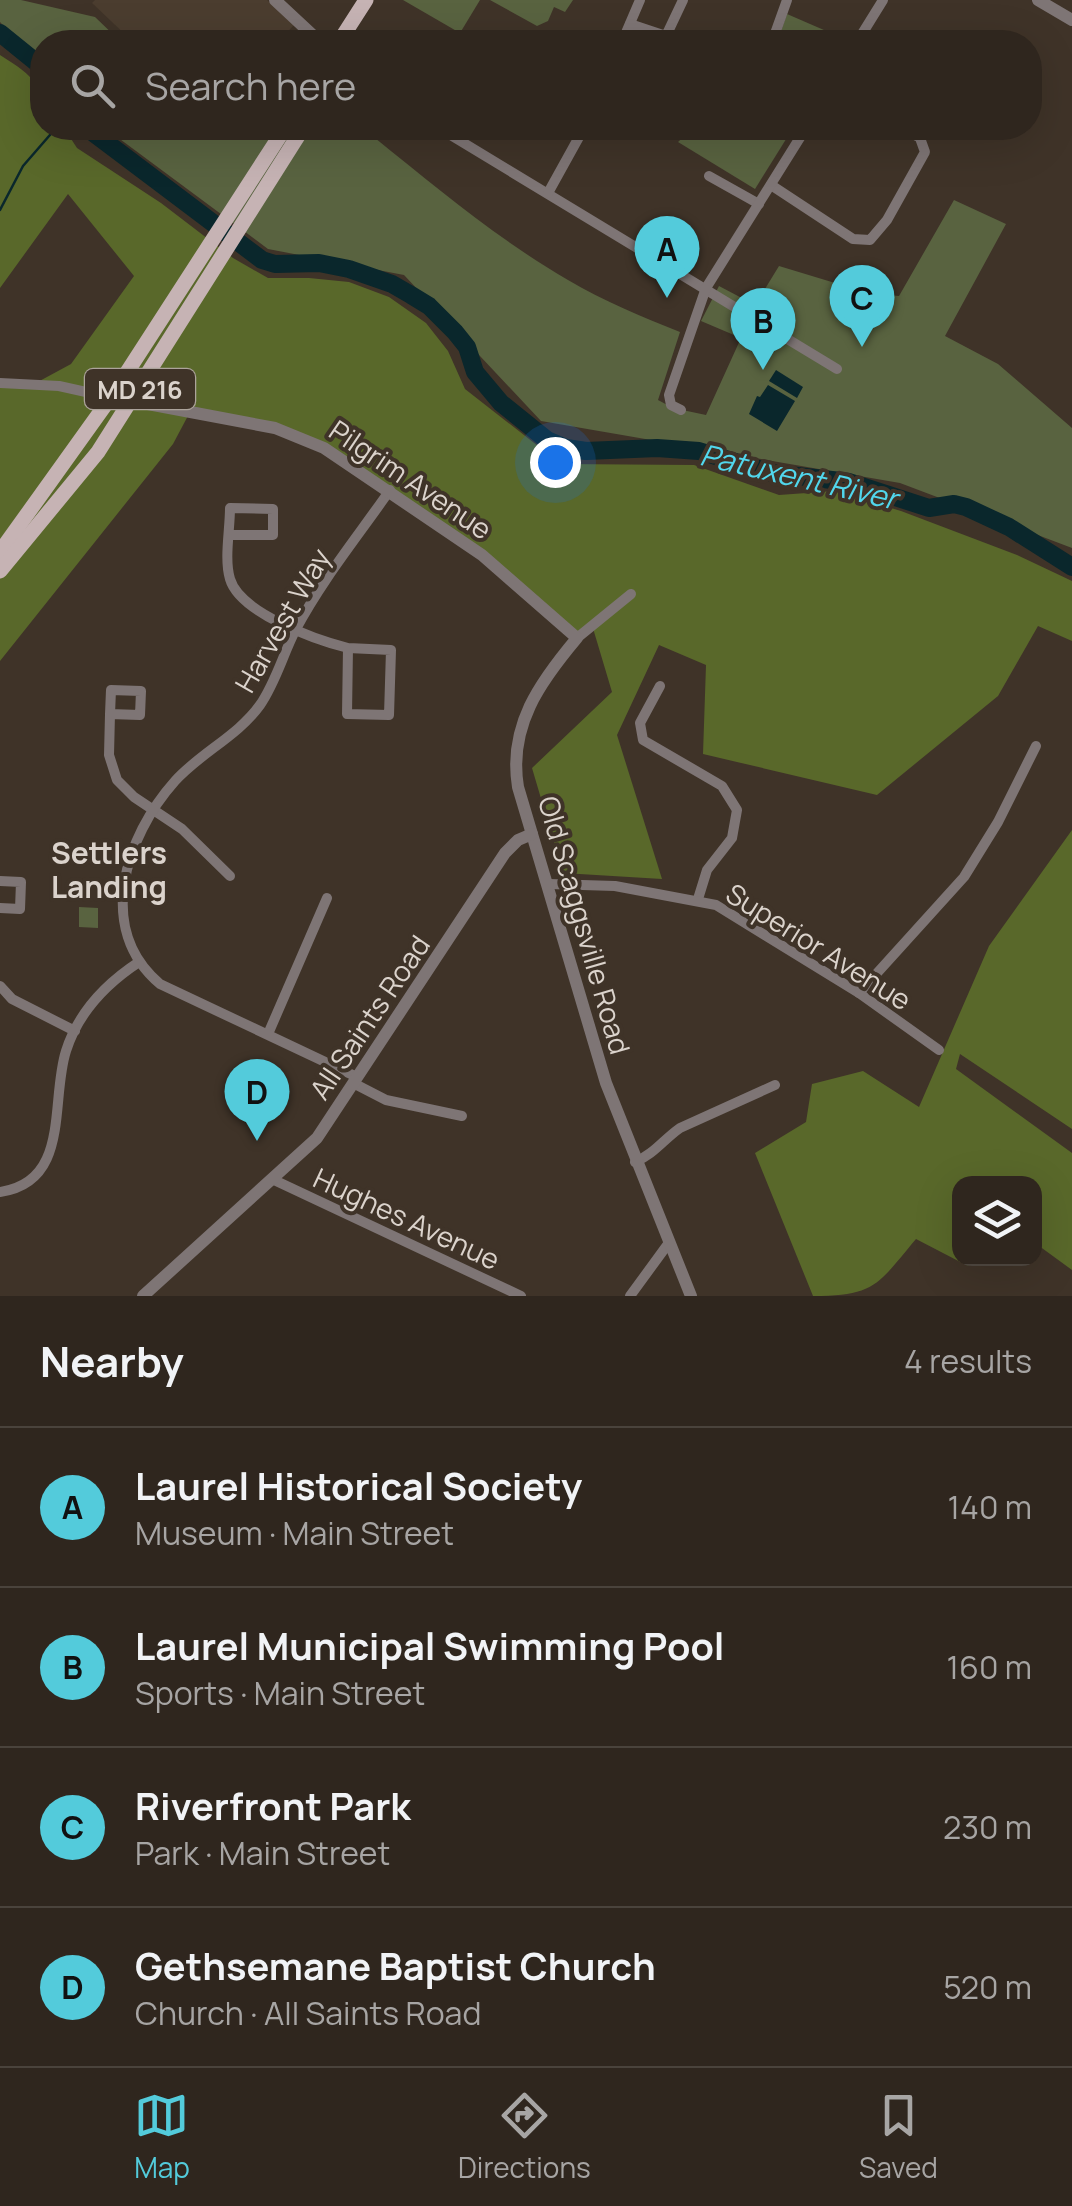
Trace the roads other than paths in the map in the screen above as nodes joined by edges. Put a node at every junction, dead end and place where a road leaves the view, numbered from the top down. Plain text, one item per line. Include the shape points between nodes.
1 (275, 0) edge
2 (366, 0) edge
3 (375, 0) edge
4 (640, 0) edge
5 (683, 0) edge
6 (788, 0) edge
7 (882, 0) edge
8 (1038, 0) edge
9 (1072, 20) edge
10 (630, 24) junction
11 (307, 30) edge
12 (347, 30) edge
13 (359, 30) edge
14 (627, 30) edge
15 (648, 30) edge
16 (669, 30) edge
17 (777, 30) edge
18 (864, 30) edge
19 (277, 140) edge
20 (296, 140) edge
21 (459, 140) edge
22 (577, 140) edge
23 (798, 140) edge
24 (921, 140) edge
25 (709, 176) dead end
26 (770, 185) junction
27 (548, 193) junction
28 (759, 204) junction
29 (706, 288) junction
30 (837, 368) dead end
31 (0, 383) edge
32 (111, 397) junction
33 (132, 401) junction
34 (681, 410) dead end
35 (390, 490) junction
36 (230, 535) junction
37 (0, 552) edge
38 (0, 571) edge
39 (631, 594) dead end
40 (296, 629) junction
41 (577, 638) junction
42 (348, 648) junction
43 (660, 686) dead end
44 (110, 714) dead end
45 (1036, 746) dead end
46 (153, 810) junction
47 (532, 834) junction
48 (230, 876) dead end
49 (0, 881) edge
50 (549, 884) junction
51 (326, 898) dead end
52 (698, 899) junction
53 (0, 908) edge
54 (139, 962) junction
55 (0, 986) edge
56 (858, 993) junction
57 (74, 1031) junction
58 (268, 1034) junction
59 (939, 1050) dead end
60 (355, 1080) junction
61 (775, 1085) dead end
62 (462, 1116) dead end
63 (635, 1162) junction
64 (274, 1180) junction
65 (0, 1192) edge
66 (668, 1244) junction
67 (152, 1294) edge
68 (521, 1296) edge
69 (630, 1296) edge
70 (692, 1296) edge

1 - 11 street
2 - 12 main road
3 - 13 main road
4 - 10 street
5 - 16 street
6 - 17 street
7 - 18 street
8 - 9 street
10 - 14 street
10 - 15 street
19 - 32 main road, MD 216
20 - 33 main road, MD 216
21 - 27 street
22 - 27 street
23 - 26 street
24 - 26 street via 925,152 870,240 853,238
25 - 28 street
26 - 28 street
27 - 29 street
28 - 29 street
29 - 30 street
29 - 34 street via 669,396 670,405
31 - 32 street
32 - 33 street
32 - 37 main road, MD 216
33 - 35 street, Pilgrim Avenue via 275,428 324,448
33 - 38 main road, MD 216
35 - 40 street, Harvest Way
35 - 41 street, Pilgrim Avenue via 482,555
36 - 36 street via 230,508 273,509 273,536
36 - 40 street via 228,570 237,593
39 - 41 street, Old Scaggsville Road
40 - 42 street
40 - 46 street, Harvest Way via 252,716 193,763
41 - 47 street, Old Scaggsville Road via 541,682 520,729 516,770
42 - 42 street via 347,714 390,715 391,650
43 - 52 street via 640,723 643,740 722,786 737,810 732,838 707,870
44 - 46 street via 111,768
45 - 56 street via 964,876
46 - 48 street
46 - 54 street, Harvest Way via 130,859 121,899
47 - 50 street, Old Scaggsville Road
47 - 60 street, All Saints Road via 505,853
49 - 53 street via 21,882 20,908
50 - 52 street, Superior Avenue
50 - 63 street, Old Scaggsville Road
51 - 58 street
52 - 56 street, Superior Avenue
54 - 57 street via 104,990
54 - 58 street via 176,994
55 - 57 street
56 - 59 street, Superior Avenue
57 - 65 street via 61,1071 51,1153 34,1178
58 - 60 street
60 - 62 street via 386,1100
60 - 64 street, All Saints Road via 317,1138
61 - 63 street via 680,1128
63 - 66 street, Old Scaggsville Road
64 - 67 street, All Saints Road
64 - 68 street, Hughes Avenue
66 - 69 street
66 - 70 street, Old Scaggsville Road

